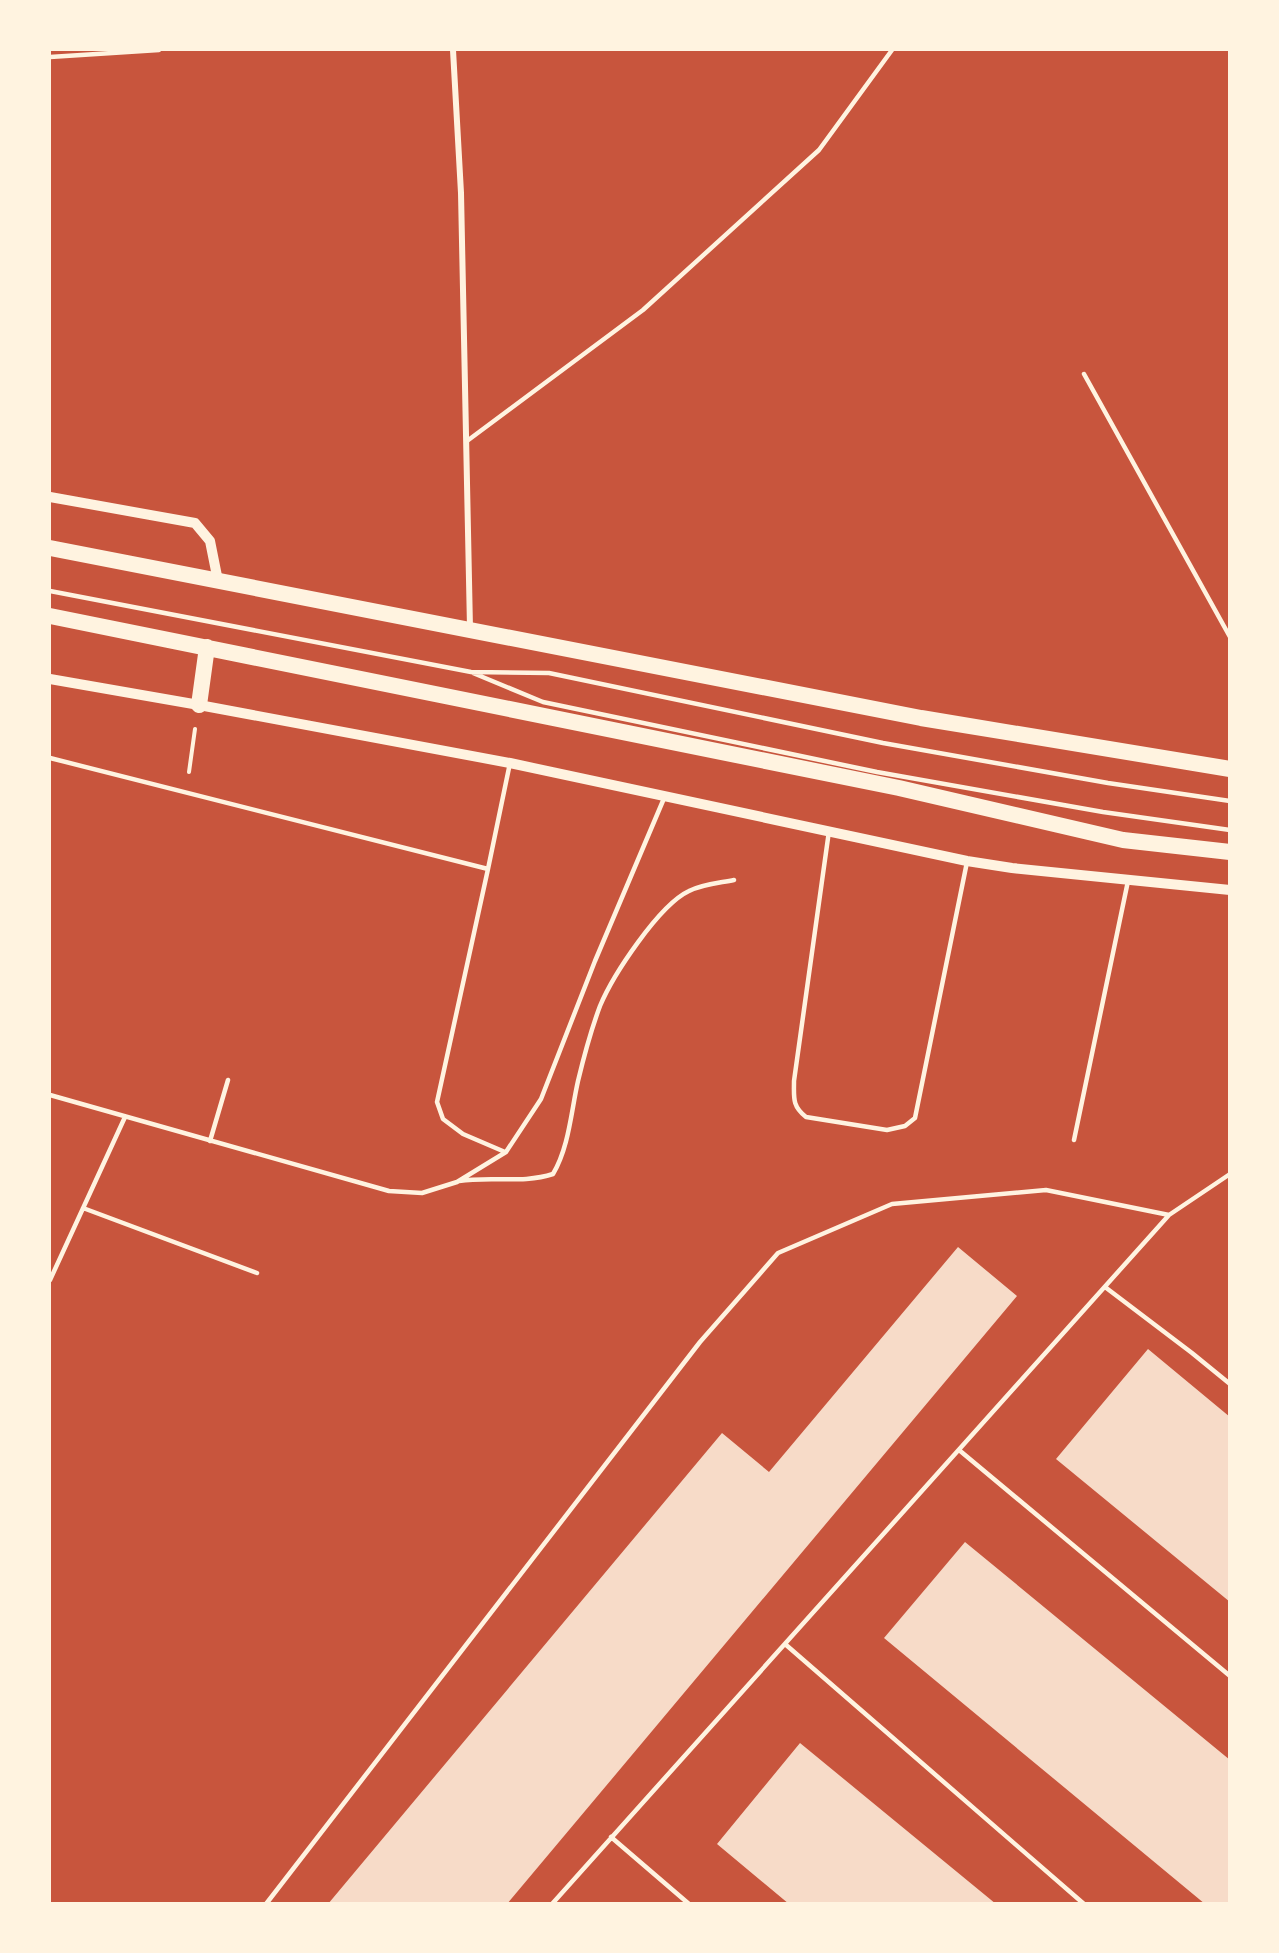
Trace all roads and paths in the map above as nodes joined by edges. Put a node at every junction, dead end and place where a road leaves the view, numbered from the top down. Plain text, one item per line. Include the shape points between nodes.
1 (159, 50) edge
2 (453, 50) edge
3 (892, 50) edge
4 (50, 57) edge
5 (1084, 374) dead end
6 (467, 441) junction
7 (50, 497) edge
8 (50, 548) edge
9 (219, 581) junction
10 (50, 591) edge
11 (50, 616) edge
12 (470, 630) junction
13 (1230, 637) edge
14 (207, 648) junction
15 (471, 672) junction
16 (50, 680) edge
17 (199, 705) junction
18 (50, 758) edge
19 (510, 763) junction
20 (1230, 769) edge
21 (186, 793) junction
22 (666, 795) junction
23 (1230, 801) edge
24 (1230, 830) edge
25 (829, 831) junction
26 (1230, 852) edge
27 (967, 861) junction
28 (488, 869) junction
29 (734, 880) dead end
30 (1128, 880) junction
31 (1230, 890) edge
32 (228, 1080) dead end
33 (50, 1095) edge
34 (125, 1117) junction
35 (1074, 1140) dead end
36 (210, 1141) junction
37 (506, 1152) junction
38 (1230, 1174) edge
39 (457, 1182) junction
40 (83, 1208) junction
41 (1169, 1215) junction
42 (257, 1273) dead end
43 (50, 1280) edge
44 (1105, 1287) junction
45 (1230, 1384) edge
46 (959, 1450) junction
47 (785, 1644) junction
48 (1230, 1676) edge
49 (611, 1837) junction
50 (266, 1904) edge
51 (552, 1904) edge
52 (689, 1904) edge
53 (1084, 1904) edge

1 - 4 lane
2 - 6 street
3 - 6 lane via 819,150 643,310
5 - 13 lane
6 - 12 street
7 - 9 street via 195,523 210,541
8 - 9 highway
9 - 12 highway
10 - 15 lane
11 - 14 highway
12 - 20 highway via 921,718
14 - 17 highway
14 - 26 highway via 899,788 1123,840
15 - 23 lane via 549,674 884,743
15 - 24 lane via 543,702 877,772
16 - 17 street
17 - 19 street
17 - 21 path
18 - 21 lane
19 - 22 street
19 - 28 lane
21 - 28 lane
22 - 25 street
22 - 37 lane via 541,1099
25 - 27 street
25 - 27 lane via 794,1081 797,1110 806,1117 887,1130 904,1126 915,1118
27 - 30 street
28 - 37 lane via 437,1102 443,1119 463,1134
29 - 39 lane via 687,892 661,913 625,963 597,1016 578,1079 561,1160 553,1174 538,1179 478,1178
30 - 31 street
30 - 35 lane
32 - 36 lane
33 - 34 lane
34 - 36 lane
34 - 40 lane
36 - 39 lane via 389,1191 422,1193
37 - 39 lane
38 - 41 lane
40 - 42 lane
40 - 43 lane
41 - 44 lane
41 - 50 lane via 1046,1190 892,1204 778,1252 700,1342
44 - 45 lane
44 - 46 lane
46 - 47 lane
46 - 48 lane
47 - 49 lane
47 - 53 lane
49 - 51 lane
49 - 52 lane

